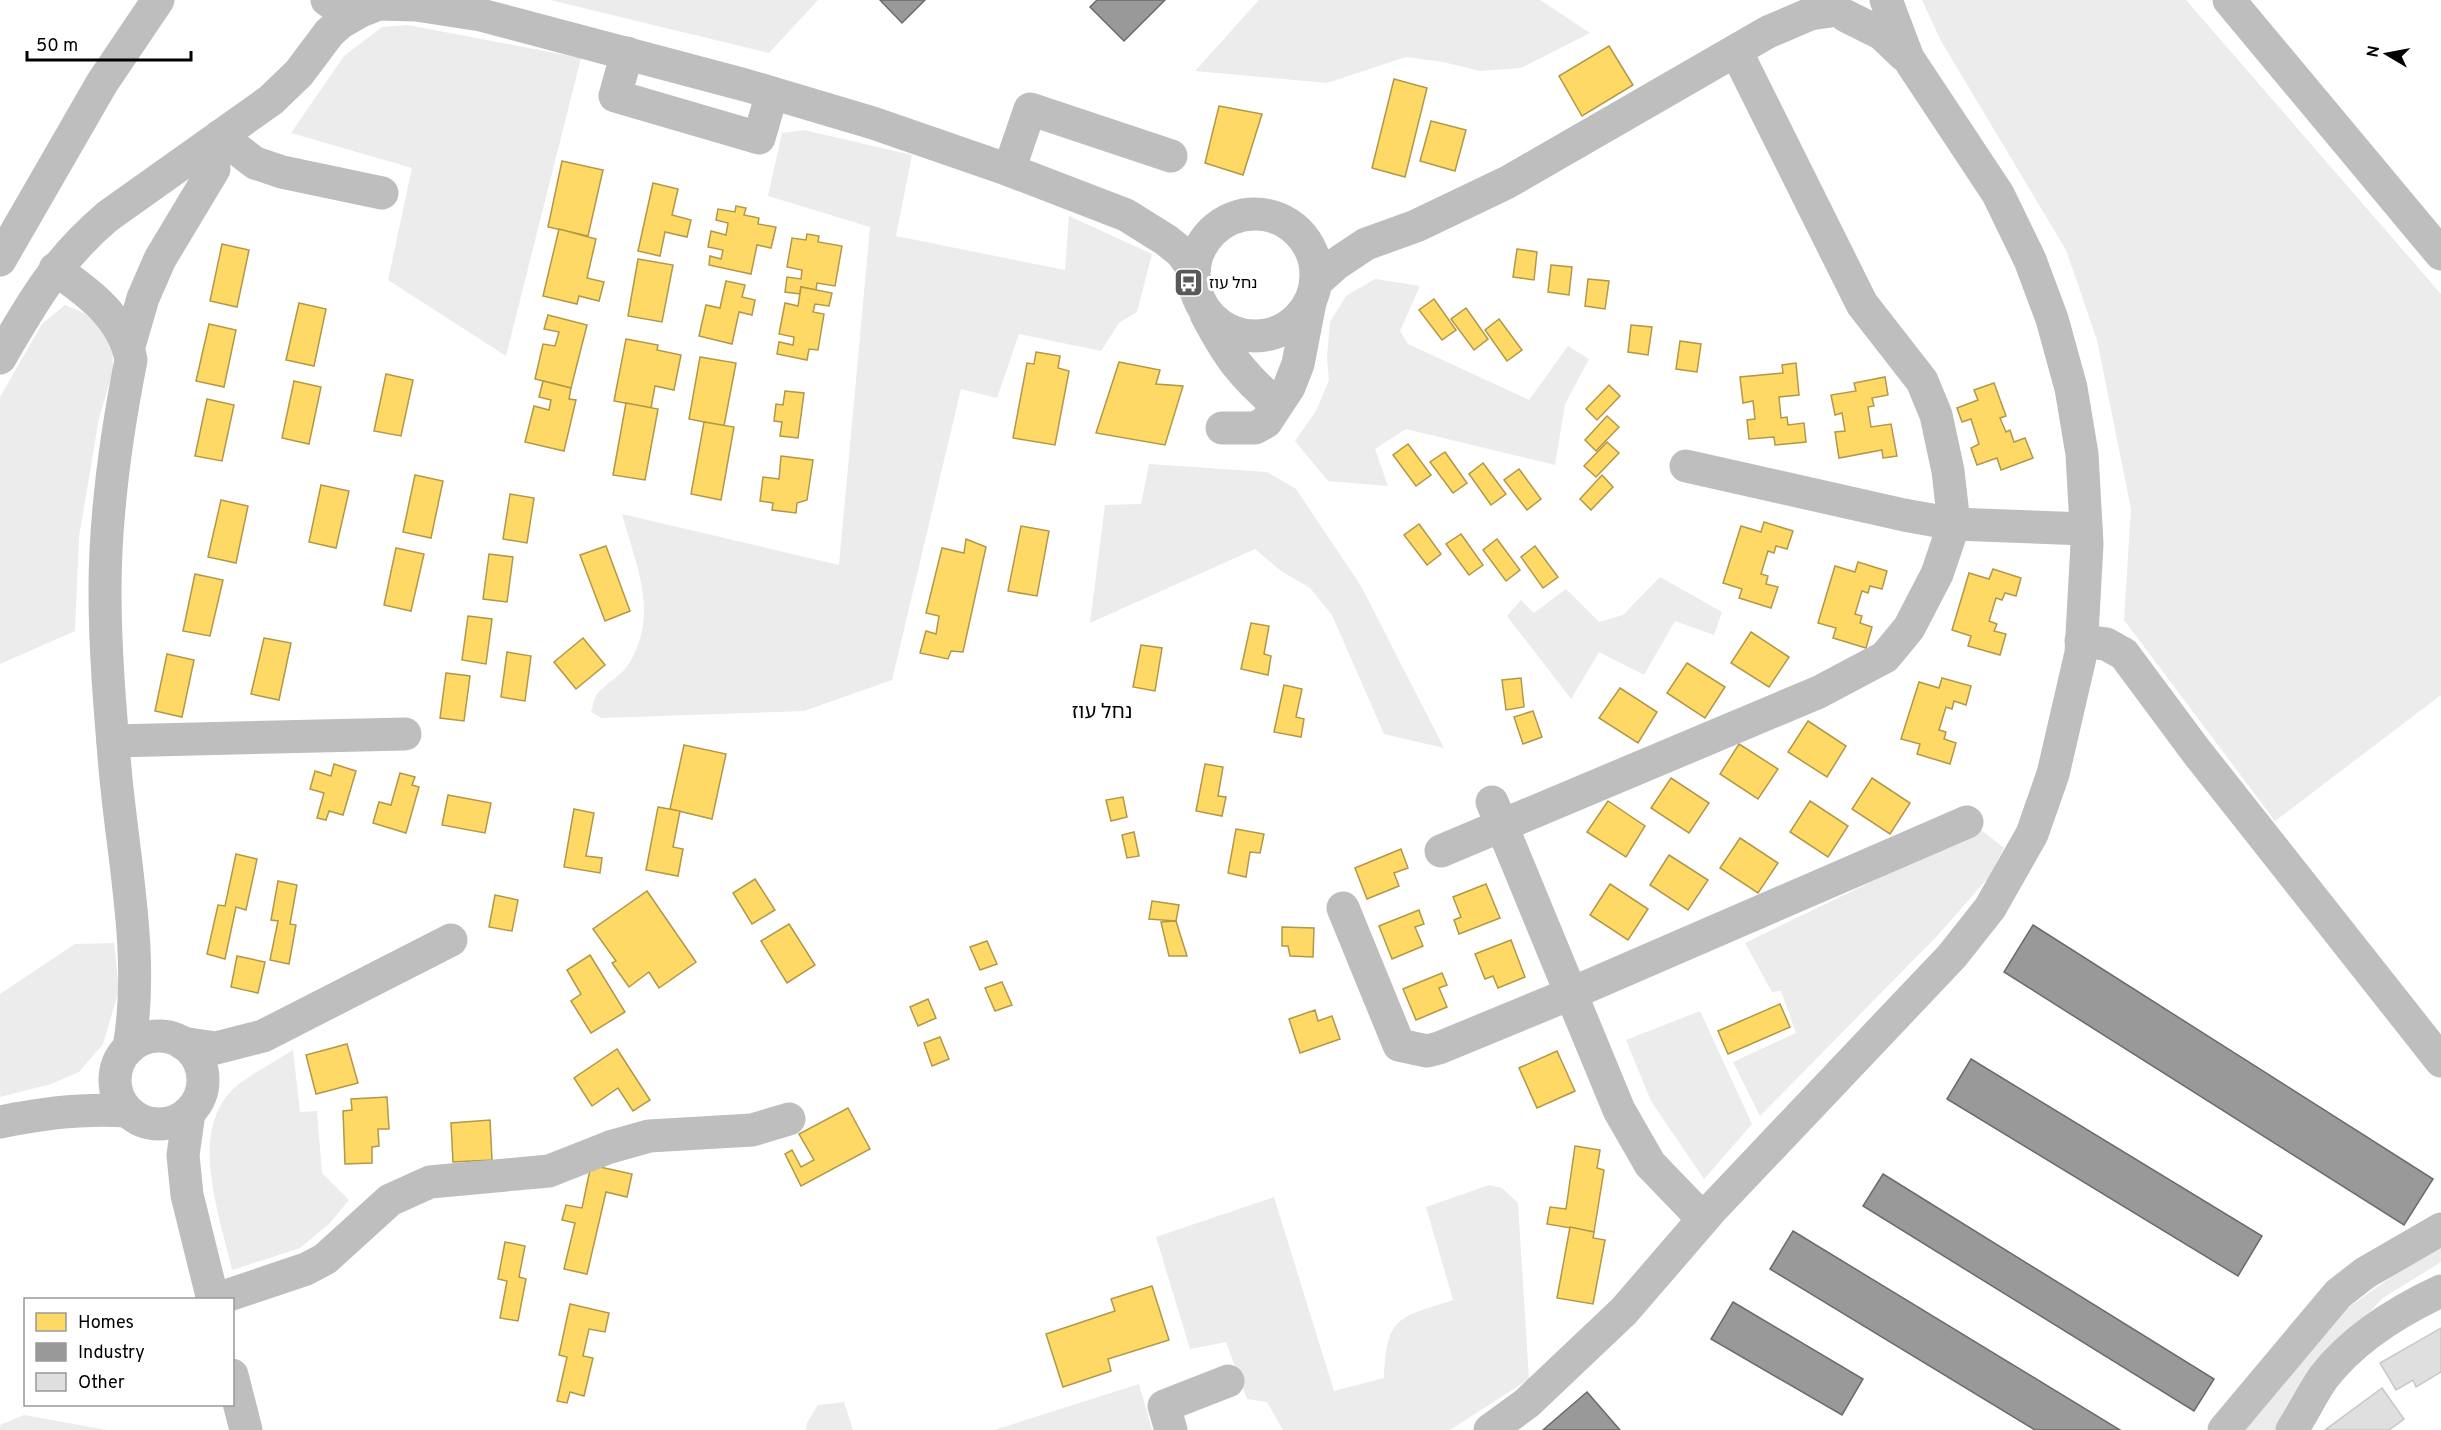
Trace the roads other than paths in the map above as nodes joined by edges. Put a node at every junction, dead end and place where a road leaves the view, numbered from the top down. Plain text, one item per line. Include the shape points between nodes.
1 (158, 0) edge
2 (320, 0) edge
3 (327, 0) edge
4 (448, 0) edge
5 (1797, 0) edge
6 (1880, 0) edge
7 (1886, 0) edge
8 (2229, 0) edge
9 (373, 5) edge
10 (1832, 9) edge
11 (481, 15) junction
12 (1768, 32) junction
13 (1736, 51) junction
14 (627, 53) junction
15 (311, 55) junction
16 (1908, 58) junction
17 (772, 93) junction
18 (220, 136) junction
19 (1170, 156) dead end
20 (214, 169) dead end
21 (1009, 170) junction
22 (382, 193) dead end
23 (1126, 215) junction
24 (1220, 224) junction
25 (1302, 234) junction
26 (1366, 244) junction
27 (2441, 254) edge
28 (0, 260) edge
29 (55, 269) junction
30 (1194, 270) junction
31 (1313, 292) junction
32 (1201, 304) junction
33 (1265, 335) junction
34 (129, 346) junction
35 (0, 358) edge
36 (1284, 393) junction
37 (1222, 428) dead end
38 (1686, 466) dead end
39 (1954, 524) junction
40 (2086, 529) junction
41 (2081, 641) junction
42 (405, 734) dead end
43 (113, 741) junction
44 (1496, 814) junction
45 (1967, 822) dead end
46 (1442, 851) dead end
47 (1343, 908) dead end
48 (132, 926) junction
49 (452, 940) dead end
50 (1569, 994) junction
51 (263, 1036) junction
52 (177, 1041) junction
53 (123, 1058) junction
54 (2441, 1061) edge
55 (195, 1103) junction
56 (41, 1114) junction
57 (133, 1115) junction
58 (789, 1119) dead end
59 (0, 1122) edge
60 (187, 1196) junction
61 (1703, 1219) junction
62 (2441, 1229) edge
63 (2441, 1291) edge
64 (214, 1298) edge
65 (217, 1298) edge
66 (1228, 1381) dead end
67 (234, 1383) edge
68 (246, 1430) edge
69 (1171, 1430) edge
70 (1490, 1430) edge
71 (2224, 1430) edge
72 (2292, 1430) edge

1 - 28 street via 102,83
2 - 15 street
3 - 9 street via 343,9
4 - 11 street
5 - 12 street
6 - 10 street via 1869,11
7 - 16 street
8 - 27 street
9 - 11 street via 416,5
9 - 15 street via 340,23
10 - 12 street
10 - 16 street via 1882,34
11 - 14 street
12 - 13 street
13 - 26 street via 1508,182 1426,222
13 - 39 street via 1862,304 1922,381 1936,415
14 - 17 street
14 - 17 street via 615,96 759,138
15 - 18 street via 286,87
16 - 40 street via 1998,194 2049,309 2073,399 2082,454
17 - 21 street
18 - 22 street via 255,163
18 - 29 street via 108,216
19 - 21 street via 1030,108
20 - 34 street via 160,259 142,298
21 - 23 street
23 - 24 street via 1177,224
23 - 30 street via 1181,252
24 - 25 street via 1248,213 1263,213 1291,224
24 - 30 street via 1200,246
25 - 26 street via 1322,242
25 - 31 street via 1314,257
26 - 31 street via 1336,264
29 - 34 street via 98,302 117,323
29 - 35 street
30 - 32 street via 1195,291
31 - 33 street via 1296,321
31 - 36 street via 1298,364
32 - 33 street via 1210,317 1232,332
32 - 36 street via 1245,378
33 - 36 street via 1283,358
34 - 43 street via 131,360 106,543
36 - 37 street via 1266,422 1255,428
38 - 39 street
39 - 40 street
39 - 44 street via 1937,574 1909,628 1885,657 1819,692
40 - 41 street
41 - 54 street via 2106,644 2124,654
41 - 61 street via 2053,774 2032,834 1990,908 1952,956
42 - 43 street
43 - 48 street
44 - 46 street
44 - 50 street
45 - 50 street
47 - 50 street via 1399,1045 1427,1051
48 - 52 street via 156,1016
48 - 53 street via 135,994
49 - 51 street
50 - 61 street via 1636,1144
51 - 52 street via 216,1048
51 - 55 street via 219,1070
52 - 53 street via 149,1038
52 - 55 street via 198,1060 202,1070
53 - 56 street via 98,1083
53 - 57 street via 116,1090
55 - 57 street via 180,1119 160,1125
55 - 60 street via 183,1155
56 - 57 street via 83,1109
56 - 59 street
57 - 60 street via 167,1156
58 - 65 street via 752,1130 650,1136 549,1171 430,1182 390,1200 325,1259
60 - 64 street
61 - 70 street via 1624,1311 1527,1402
62 - 71 street via 2365,1273 2338,1294
63 - 72 street via 2346,1352 2323,1378
66 - 69 street via 1164,1406
67 - 68 street

